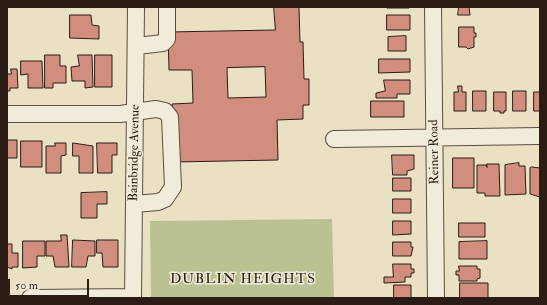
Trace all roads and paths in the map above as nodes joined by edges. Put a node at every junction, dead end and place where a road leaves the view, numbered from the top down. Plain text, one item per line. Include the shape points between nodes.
1 (136, 7) edge
2 (167, 7) edge
3 (433, 7) edge
4 (136, 46) junction
5 (136, 112) junction
6 (7, 114) edge
7 (540, 136) edge
8 (435, 137) junction
9 (334, 139) dead end
10 (134, 204) junction
11 (30, 298) edge
12 (133, 298) edge
13 (436, 298) edge

1 - 4 street, Bainbridge Avenue
2 - 4 street via 166,39 163,43
3 - 8 street, Reiner Road
4 - 5 street, Bainbridge Avenue
5 - 6 street
5 - 10 street, Bainbridge Avenue
5 - 10 street via 156,109 166,111 170,117 173,187 165,199
7 - 8 street
8 - 9 street
8 - 13 street, Reiner Road
10 - 12 street, Bainbridge Avenue
11 - 12 street

